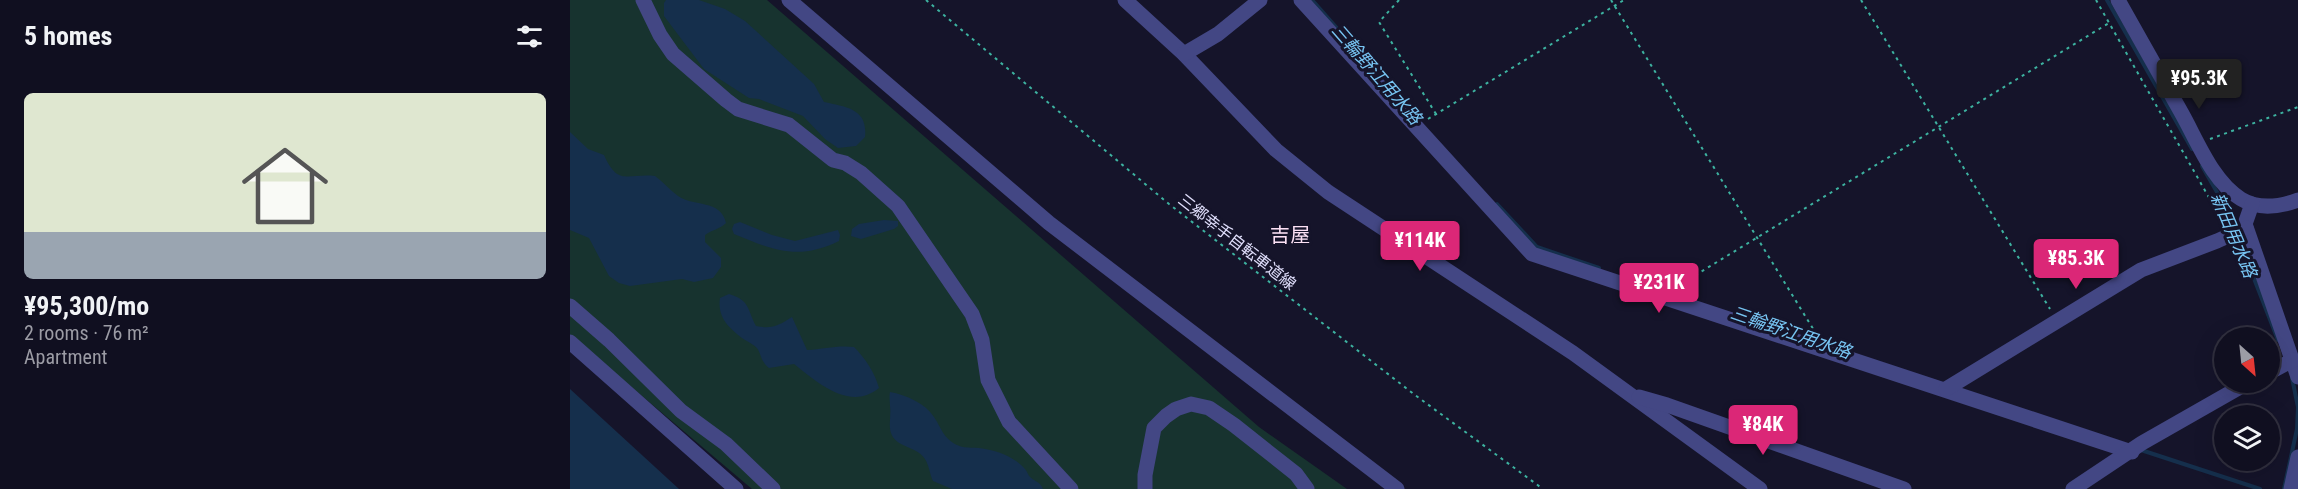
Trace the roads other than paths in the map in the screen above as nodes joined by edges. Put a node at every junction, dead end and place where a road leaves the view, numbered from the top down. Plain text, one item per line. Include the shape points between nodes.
1 (643, 0) edge
2 (789, 0) edge
3 (1260, 0) edge
4 (1301, 0) edge
5 (2118, 0) edge
6 (1127, 1) edge
7 (1184, 54) junction
8 (2298, 200) edge
9 (2252, 204) junction
10 (2246, 228) junction
11 (570, 306) edge
12 (570, 342) edge
13 (2293, 360) junction
14 (2280, 366) edge
15 (2298, 376) edge
16 (1946, 389) junction
17 (2230, 393) edge
18 (1630, 395) junction
19 (2132, 452) junction
20 (2298, 457) edge
21 (736, 489) edge
22 (773, 489) edge
23 (1071, 489) edge
24 (1145, 489) edge
25 (1307, 489) edge
26 (1397, 489) edge
27 (1760, 489) edge
28 (1904, 489) edge
29 (2073, 489) edge
30 (2291, 489) edge

1 - 23 street via 666,46 703,81 738,109 789,125 833,160 861,172 898,206 972,314 982,340 988,380 1009,422
2 - 26 street via 1049,223
3 - 7 street via 1218,34
4 - 16 street via 1532,254
5 - 9 street via 2224,184
6 - 7 street
7 - 18 street via 1276,150 1328,192
8 - 9 street via 2266,207
9 - 10 street
10 - 13 street
10 - 16 street via 2141,270
11 - 22 street via 681,411 733,450
12 - 21 street
13 - 14 street
13 - 15 street
16 - 19 street
17 - 19 street
18 - 27 street
18 - 28 street
19 - 29 street
20 - 30 street
24 - 25 street via 1154,428 1176,409 1191,404 1209,408 1234,425 1296,474

